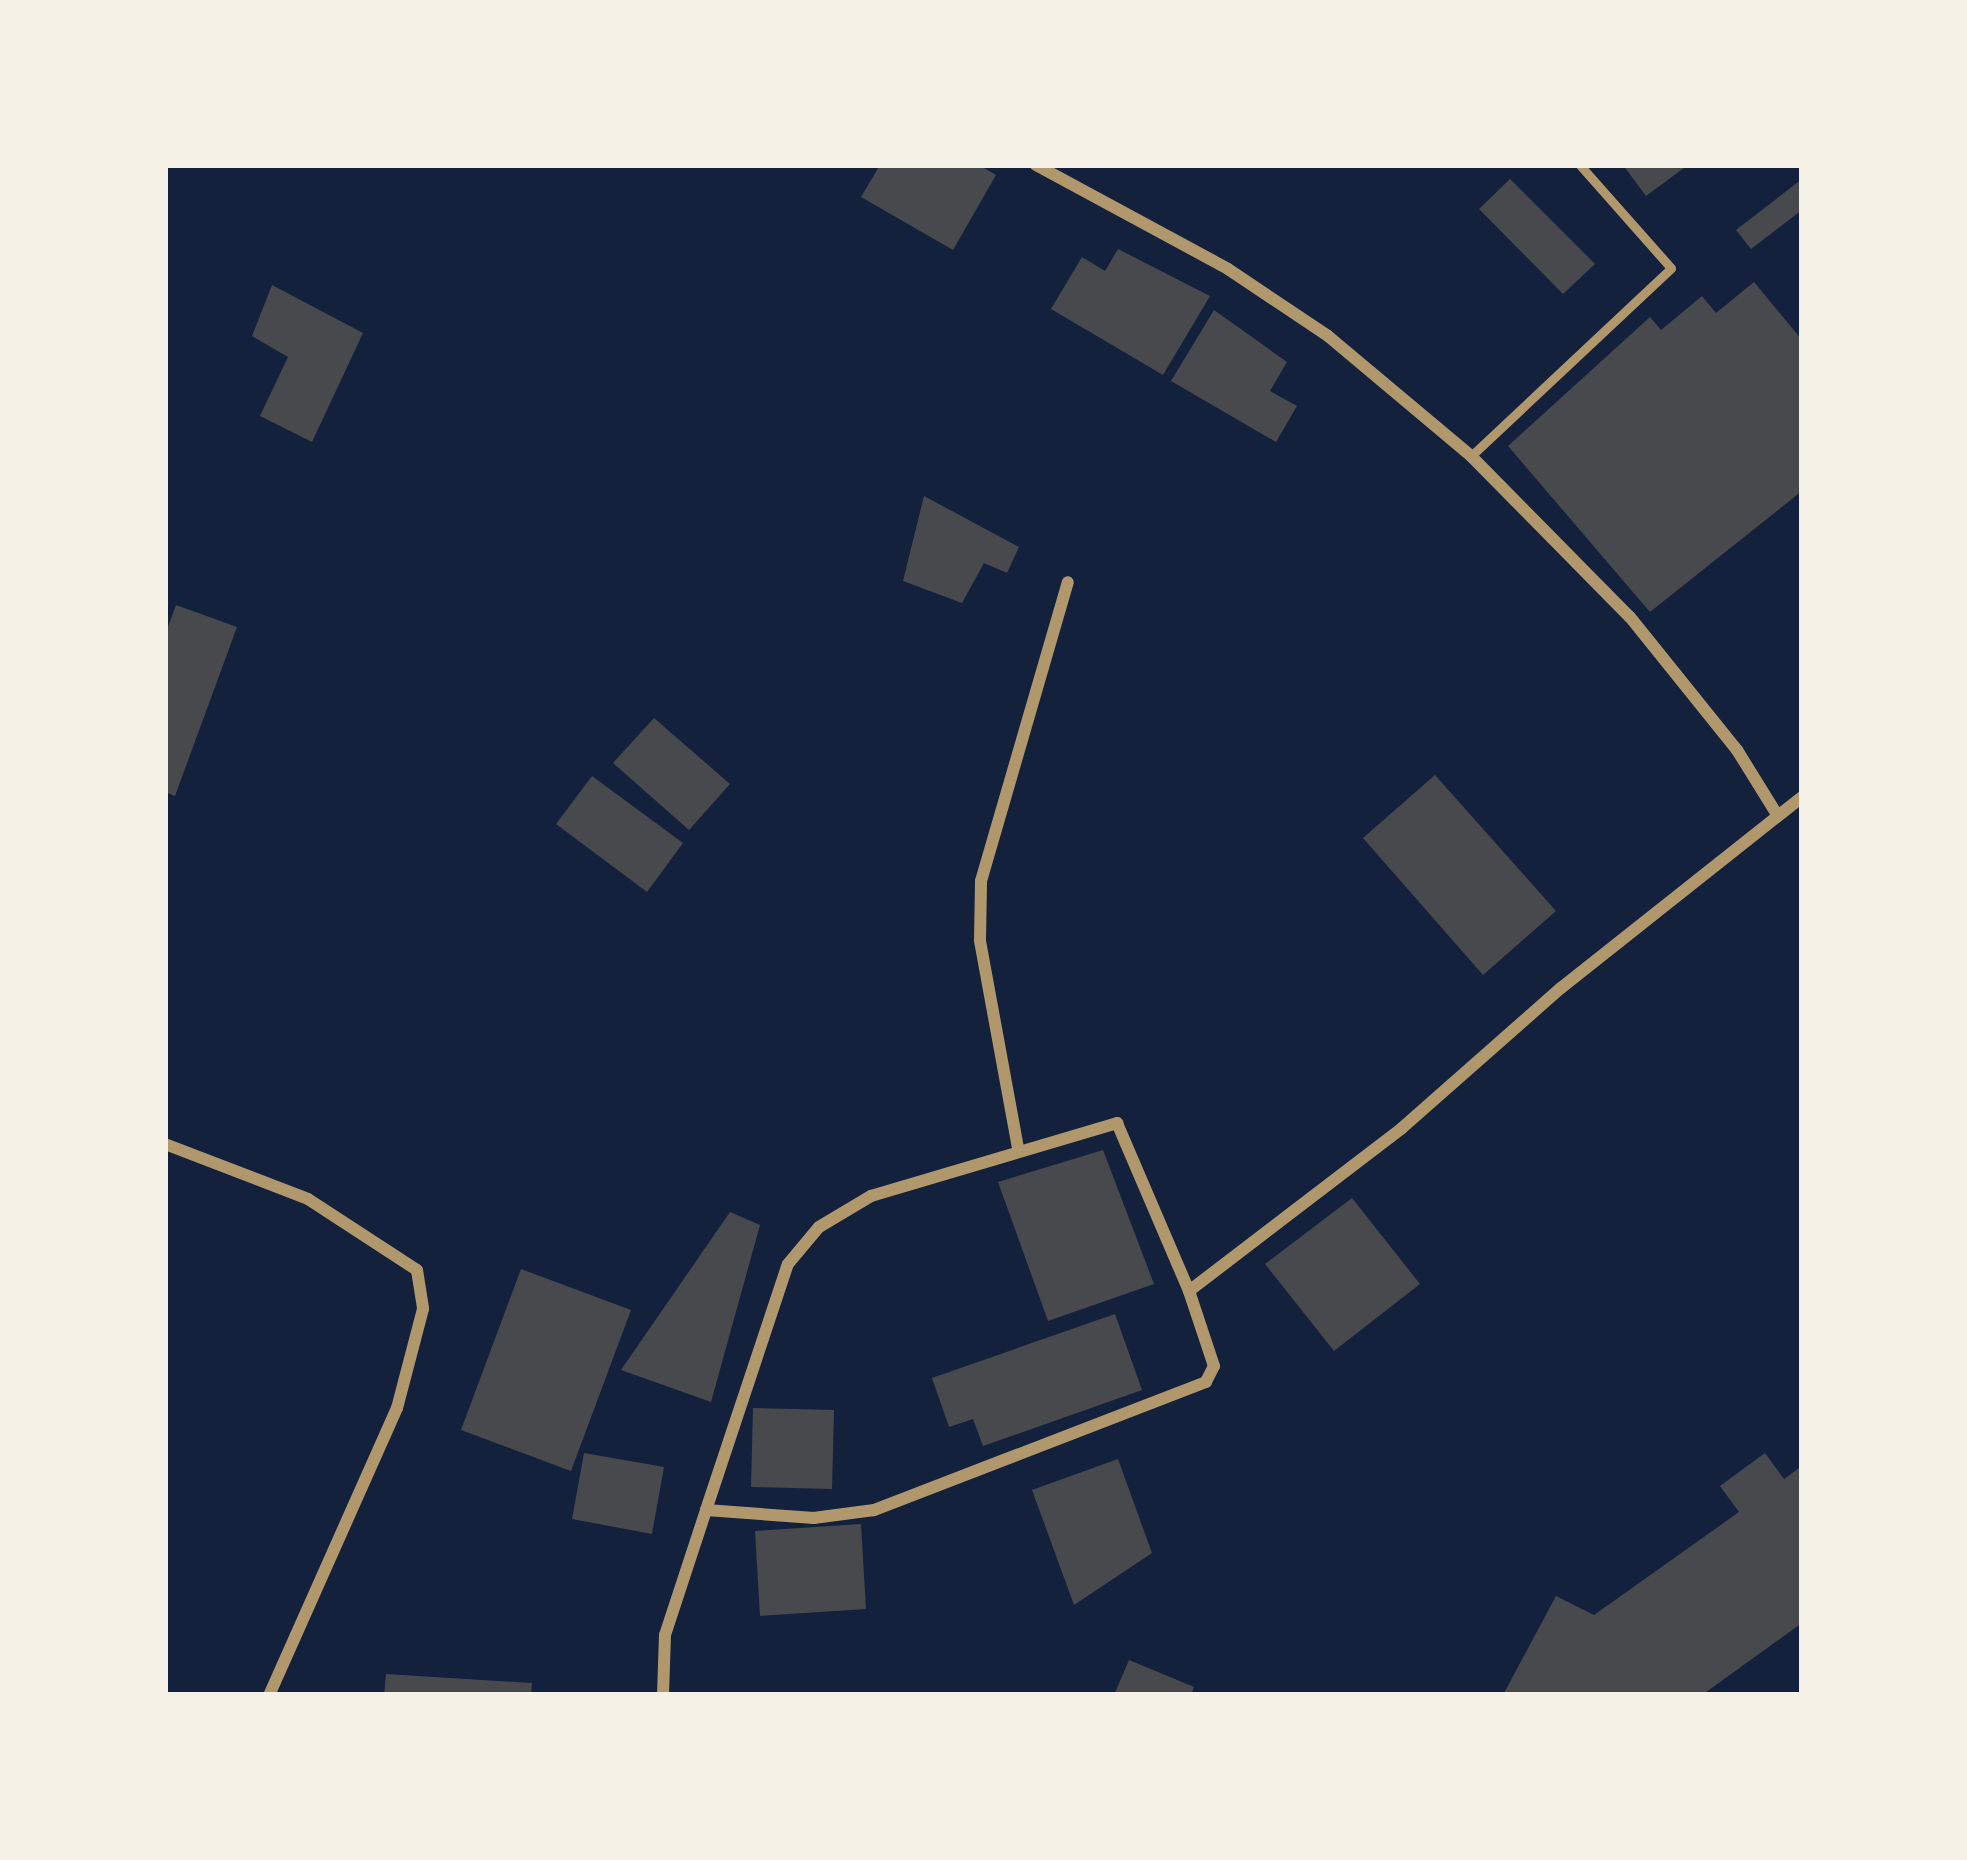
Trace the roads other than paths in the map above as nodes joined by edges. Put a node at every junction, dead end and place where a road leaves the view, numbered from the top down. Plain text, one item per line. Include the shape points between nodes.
1 (1036, 165) edge
2 (1580, 165) edge
3 (1471, 456) junction
4 (1068, 582) dead end
5 (1802, 797) edge
6 (1776, 812) junction
7 (165, 1144) edge
8 (1018, 1148) junction
9 (1189, 1291) junction
10 (706, 1510) junction
11 (269, 1695) edge
12 (664, 1695) edge

1 - 3 street via 1228,269 1328,336
2 - 3 lane via 1671,268
3 - 6 street via 1630,617 1737,749
4 - 8 street via 981,881 980,940
5 - 6 street
6 - 9 street via 1402,1128
7 - 11 street via 308,1199 417,1270 423,1310 397,1408
8 - 9 street via 1117,1123
8 - 10 street via 871,1196 819,1227 798,1251
9 - 10 street via 1214,1366 1205,1382 1174,1399 874,1510 814,1518
10 - 12 street via 665,1635

